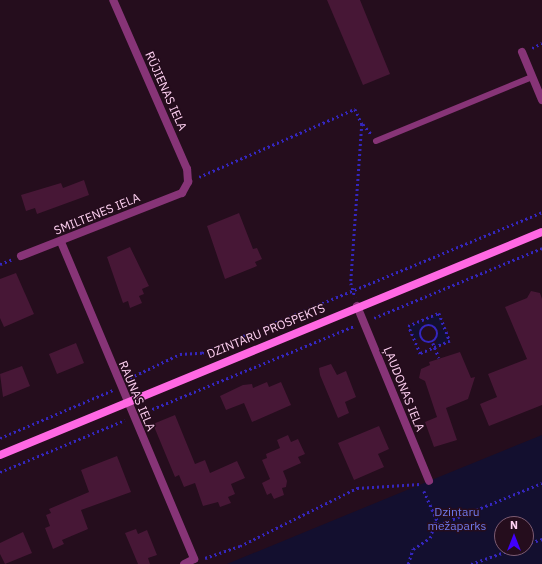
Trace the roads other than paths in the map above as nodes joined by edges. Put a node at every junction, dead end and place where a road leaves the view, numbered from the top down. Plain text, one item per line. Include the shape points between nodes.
1 (113, 0) edge
2 (522, 52) dead end
3 (532, 77) junction
4 (542, 100) edge
5 (376, 141) dead end
6 (182, 193) joint
7 (542, 232) edge
8 (61, 242) junction
9 (21, 256) dead end
10 (357, 306) junction
11 (126, 402) junction
12 (0, 455) edge
13 (429, 481) dead end
14 (184, 564) edge

1 - 6 street, RŪJIENAS IELA via 187,168 188,182
2 - 3 street
3 - 4 street
3 - 5 lane
6 - 8 street, SMILTENES IELA
7 - 10 street, DZINTARU PROSPEKTS
8 - 9 street, SMILTENES IELA
8 - 11 street, RAUNAS IELA
10 - 11 street, DZINTARU PROSPEKTS
10 - 13 street, ĻAUDONAS IELA
11 - 12 street, DZINTARU PROSPEKTS
11 - 14 street, RAUNAS IELA via 194,559

